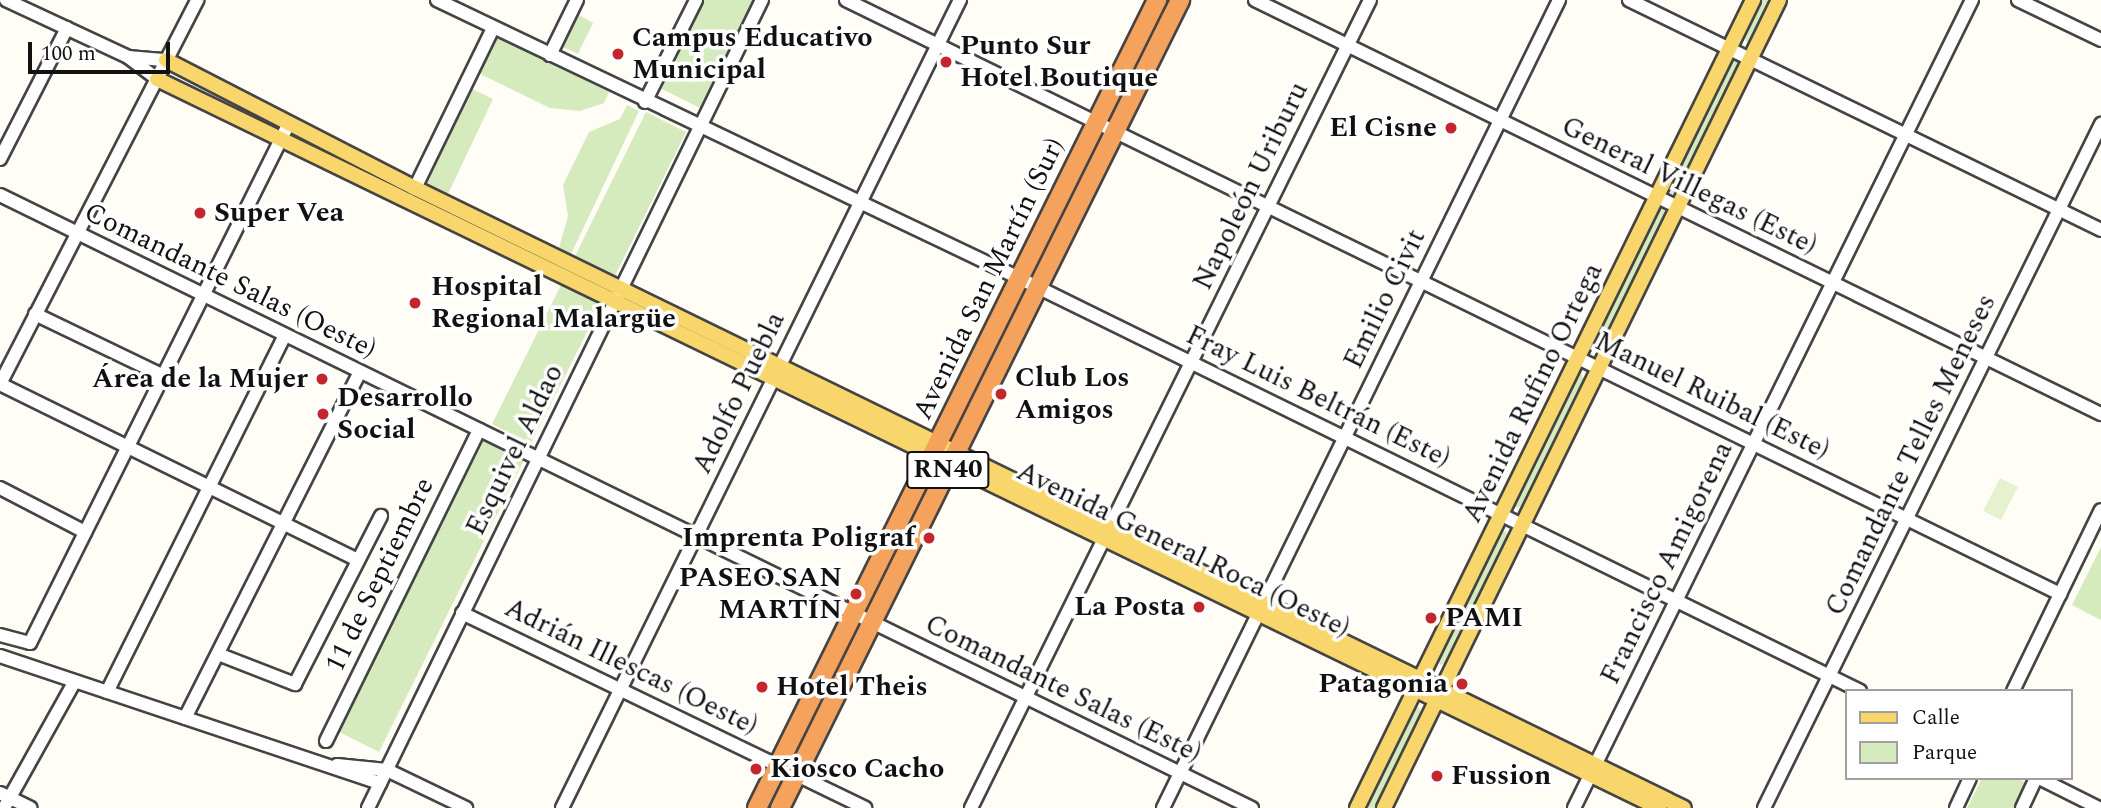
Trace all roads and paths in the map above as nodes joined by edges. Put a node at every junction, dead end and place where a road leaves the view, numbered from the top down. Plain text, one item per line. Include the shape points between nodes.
1 (6, 0) edge
2 (197, 0) edge
3 (437, 0) edge
4 (577, 0) edge
5 (696, 0) edge
6 (762, 0) edge
7 (846, 0) edge
8 (960, 0) edge
9 (1157, 0) edge
10 (1180, 0) edge
11 (1255, 0) edge
12 (1370, 0) edge
13 (1559, 0) edge
14 (1629, 0) edge
15 (1753, 0) edge
16 (1779, 0) edge
17 (1972, 0) edge
18 (2018, 0) edge
19 (67, 28) junction
20 (494, 28) junction
21 (2101, 40) edge
22 (938, 45) junction
23 (1347, 45) junction
24 (1730, 49) junction
25 (550, 55) junction
26 (128, 57) junction
27 (1750, 59) junction
28 (166, 61) junction
29 (156, 79) junction
30 (645, 102) junction
31 (1500, 120) junction
32 (1096, 122) junction
33 (289, 123) junction
34 (2101, 124) edge
35 (699, 128) junction
36 (1115, 131) junction
37 (1906, 135) junction
38 (280, 141) junction
39 (0, 159) edge
40 (415, 188) junction
41 (0, 195) edge
42 (1656, 198) junction
43 (860, 203) junction
44 (1268, 206) junction
45 (1676, 208) junction
46 (2059, 209) junction
47 (2101, 230) edge
48 (77, 234) junction
49 (1019, 278) junction
50 (1421, 281) junction
51 (1832, 284) junction
52 (1038, 287) junction
53 (202, 294) junction
54 (618, 295) junction
55 (35, 314) junction
56 (285, 335) junction
57 (1578, 358) junction
58 (1986, 358) junction
59 (1191, 362) junction
60 (1598, 368) junction
61 (360, 372) junction
62 (777, 372) junction
63 (162, 375) junction
64 (0, 384) edge
65 (2101, 414) edge
66 (479, 430) junction
67 (1344, 438) junction
68 (1753, 444) junction
69 (127, 447) junction
70 (934, 450) junction
71 (537, 459) junction
72 (953, 459) junction
73 (209, 487) junction
74 (0, 488) edge
75 (2101, 510) edge
76 (1501, 514) junction
77 (381, 516) dead end
78 (1906, 519) junction
79 (284, 523) junction
80 (1521, 524) junction
81 (85, 532) junction
82 (1106, 534) junction
83 (695, 536) junction
84 (358, 560) junction
85 (2060, 594) junction
86 (1676, 600) junction
87 (1261, 608) junction
88 (462, 613) junction
89 (853, 614) junction
90 (872, 623) junction
91 (0, 635) edge
92 (218, 654) junction
93 (0, 656) edge
94 (1829, 676) junction
95 (75, 681) junction
96 (1418, 685) junction
97 (620, 689) junction
98 (1856, 689) edge
99 (2014, 689) edge
100 (107, 692) junction
101 (1438, 695) junction
102 (1026, 698) junction
103 (185, 718) junction
104 (326, 741) dead end
105 (323, 765) junction
106 (778, 765) junction
107 (387, 770) junction
108 (1593, 770) junction
109 (1180, 773) junction
110 (797, 775) junction
111 (1969, 780) edge
112 (2037, 780) edge
113 (2042, 780) edge
114 (380, 783) junction
115 (5, 799) edge
116 (31, 808) edge
117 (368, 808) edge
118 (466, 808) edge
119 (562, 808) edge
120 (757, 808) edge
121 (780, 808) edge
122 (865, 808) edge
123 (971, 808) edge
124 (1163, 808) edge
125 (1252, 808) edge
126 (1357, 808) edge
127 (1384, 808) edge
128 (1574, 808) edge
129 (1659, 808) edge
130 (1684, 808) edge
131 (1764, 808) edge
132 (1956, 808) edge
133 (2022, 808) edge
134 (2099, 808) edge

1 - 19 street
2 - 28 street
3 - 20 street, Fray Luis Beltrán (Este)
4 - 25 street
5 - 30 street
6 - 35 street, Esquivel Aldao
7 - 22 street, Manuel Ruibal (Este)
8 - 22 street, Adolfo Puebla
9 - 32 highway, Avenida San Martín (Sur) / RN40
10 - 36 highway, Avenida San Martín (Sur) / RN40
11 - 23 street, General Villegas (Este)
12 - 23 street, Napoleón Uriburu
13 - 31 street, Emilio Civit
14 - 24 street
15 - 24 main road, Avenida Rufino Ortega
16 - 27 main road, Avenida Rufino Ortega
17 - 37 street, Francisco Amigorena
18 - 21 street
19 - 26 street
19 - 39 street
20 - 25 street, Fray Luis Beltrán (Este)
20 - 40 street
22 - 32 street, Manuel Ruibal (Este)
22 - 43 street, Adolfo Puebla
23 - 31 street, General Villegas (Este)
23 - 44 street, Napoleón Uriburu
24 - 27 street
24 - 42 main road, Avenida Rufino Ortega
25 - 30 street, Fray Luis Beltrán (Este)
26 - 28 street
26 - 29 street
27 - 37 street
27 - 45 main road, Avenida Rufino Ortega
28 - 29 street
28 - 33 main road, Avenida General Roca (Oeste)
29 - 38 main road, Avenida General Roca (Oeste)
29 - 48 street
30 - 35 street, Fray Luis Beltrán (Este)
31 - 42 street, General Villegas (Este)
31 - 50 street, Emilio Civit
32 - 36 street, Manuel Ruibal (Este)
32 - 49 highway, Avenida San Martín (Sur) / RN40
33 - 38 street
33 - 40 main road, Avenida General Roca (Oeste)
34 - 46 street, Comandante Telles Meneses
35 - 43 street, Fray Luis Beltrán (Este)
35 - 54 street, Esquivel Aldao
36 - 44 street, Manuel Ruibal (Este)
36 - 52 highway, Avenida San Martín (Sur) / RN40
37 - 46 street
37 - 51 street, Francisco Amigorena
38 - 53 street
38 - 54 main road, Avenida General Roca (Oeste)
40 - 54 main road, Avenida General Roca (Oeste)
41 - 48 street, Comandante Salas (Oeste)
42 - 45 street, General Villegas (Este)
42 - 57 main road, Avenida Rufino Ortega
43 - 49 street, Fray Luis Beltrán (Este)
43 - 62 street, Adolfo Puebla
44 - 50 street, Manuel Ruibal (Este)
44 - 59 street, Napoleón Uriburu
45 - 51 street, General Villegas (Este)
45 - 60 main road, Avenida Rufino Ortega
46 - 47 street
46 - 58 street, Comandante Telles Meneses
48 - 53 street, Comandante Salas (Oeste)
48 - 55 street
49 - 52 street, Fray Luis Beltrán (Este)
49 - 70 highway, Avenida San Martín (Sur) / RN40
50 - 57 street, Manuel Ruibal (Este)
50 - 67 street, Emilio Civit
51 - 58 street, General Villegas (Este)
51 - 68 street, Francisco Amigorena
52 - 59 street, Fray Luis Beltrán (Este)
52 - 72 highway, Avenida San Martín (Sur) / RN40
53 - 56 street, Comandante Salas (Oeste)
53 - 63 street
54 - 62 main road, Avenida General Roca (Oeste)
54 - 71 street, Esquivel Aldao
55 - 63 street
55 - 64 street
56 - 61 street, Comandante Salas (Oeste)
56 - 73 street
57 - 60 street, Manuel Ruibal (Este)
57 - 76 main road, Avenida Rufino Ortega
58 - 65 street, General Villegas (Este)
58 - 78 street, Comandante Telles Meneses
59 - 67 street, Fray Luis Beltrán (Este)
59 - 82 street, Napoleón Uriburu
60 - 68 street, Manuel Ruibal (Este)
60 - 80 main road, Avenida Rufino Ortega
61 - 66 street, Comandante Salas (Oeste)
61 - 79 street
62 - 70 main road, Avenida General Roca (Oeste)
62 - 83 street, Adolfo Puebla
63 - 69 street
64 - 69 street
66 - 71 street, Comandante Salas (Oeste)
66 - 104 street, 11 de Septiembre
67 - 76 street, Fray Luis Beltrán (Este)
67 - 87 street, Emilio Civit
68 - 78 street, Manuel Ruibal (Este)
68 - 86 street, Francisco Amigorena
69 - 73 street
69 - 81 street
70 - 72 main road, Avenida General Roca (Oeste)
70 - 89 highway, Avenida San Martín (Sur) / RN40
71 - 83 street, Comandante Salas (Oeste)
71 - 88 street, Esquivel Aldao
72 - 82 main road, Avenida General Roca (Oeste)
72 - 90 highway, Avenida San Martín (Sur) / RN40
73 - 79 street
73 - 100 street
74 - 81 street
75 - 85 street
76 - 80 street, Fray Luis Beltrán (Este)
76 - 96 main road, Avenida Rufino Ortega
77 - 84 street
78 - 85 street, Manuel Ruibal (Este)
78 - 94 street, Comandante Telles Meneses
79 - 84 street
79 - 92 street
80 - 86 street, Fray Luis Beltrán (Este)
80 - 101 main road, Avenida Rufino Ortega
81 - 91 street via 30,643
82 - 87 main road, Avenida General Roca (Oeste)
82 - 102 street, Napoleón Uriburu
83 - 89 street, Comandante Salas (Oeste)
83 - 97 street, Adolfo Puebla
84 - 92 street via 295,684
85 - 99 street
86 - 94 street, Fray Luis Beltrán (Este)
86 - 108 street, Francisco Amigorena
87 - 96 main road, Avenida General Roca (Oeste)
87 - 109 street, Emilio Civit
88 - 97 street, Adrián Illescas (Oeste)
88 - 107 street, Esquivel Aldao
89 - 90 street, Comandante Salas (Este)
89 - 106 highway, Avenida San Martín (Sur) / RN40
90 - 102 street, Comandante Salas (Este)
90 - 110 highway, Avenida San Martín (Sur) / RN40
92 - 103 street
93 - 95 street
94 - 98 street, Fray Luis Beltrán (Este)
94 - 131 street, Comandante Telles Meneses
95 - 100 street
95 - 115 street
96 - 101 main road, Avenida General Roca (Oeste)
96 - 126 main road, Avenida Rufino Ortega
97 - 106 street, Adrián Illescas (Oeste)
97 - 119 street, Adolfo Puebla
100 - 103 street
101 - 108 main road, Avenida General Roca (Oeste)
101 - 127 main road, Avenida Rufino Ortega
102 - 109 street, Comandante Salas (Este)
102 - 123 street, Napoleón Uriburu
103 - 105 street
105 - 107 street
105 - 114 street
106 - 110 street, Adrián Illescas (Oeste)
106 - 120 highway, Avenida San Martín (Sur) / RN40
107 - 114 street, Esquivel Aldao
107 - 118 street
108 - 128 street, Francisco Amigorena
108 - 129 main road
108 - 130 main road
109 - 124 street, Emilio Civit
109 - 125 street, Comandante Salas (Este)
110 - 121 highway, Avenida San Martín (Sur) / RN40
110 - 122 street, Adrián Illescas (Oeste)
111 - 132 street
112 - 133 street
113 - 134 street
114 - 117 street, Esquivel Aldao
115 - 116 street

